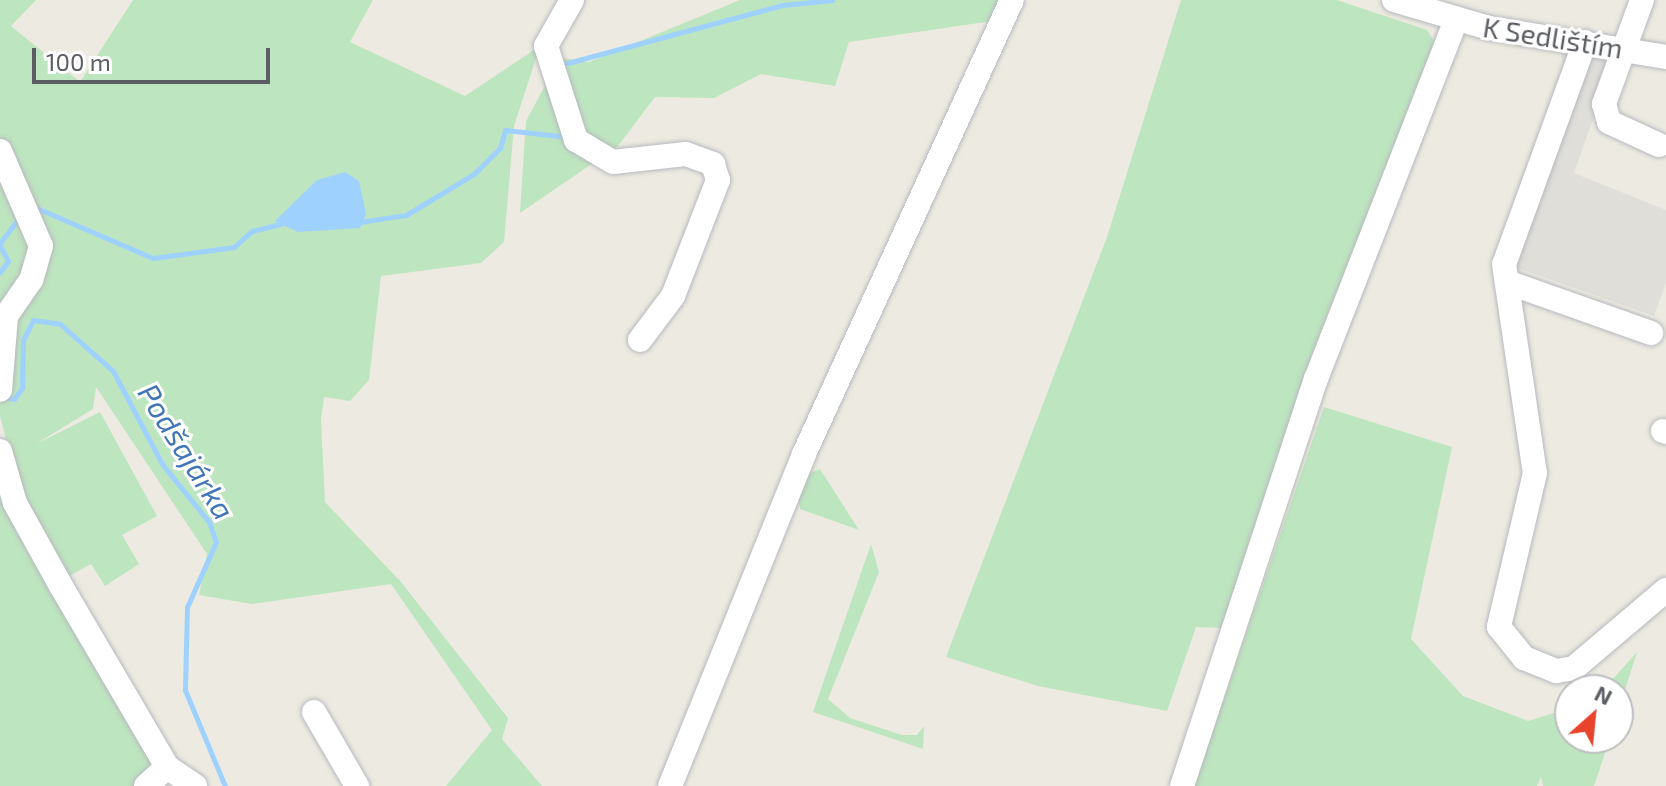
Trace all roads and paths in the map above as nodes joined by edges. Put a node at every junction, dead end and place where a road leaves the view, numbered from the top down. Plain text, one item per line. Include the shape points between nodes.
1 (572, 0) edge
2 (1012, 0) edge
3 (1394, 0) edge
4 (1642, 0) edge
5 (1456, 20) junction
6 (1585, 42) junction
7 (1628, 48) junction
8 (1666, 57) edge
9 (1659, 145) dead end
10 (0, 151) edge
11 (1507, 282) junction
12 (1651, 333) dead end
13 (640, 340) dead end
14 (0, 388) edge
15 (0, 451) edge
16 (1666, 590) edge
17 (314, 712) dead end
18 (167, 767) junction
19 (146, 786) edge
20 (195, 786) edge
21 (357, 786) edge
22 (670, 786) edge
23 (1182, 786) edge

1 - 13 street via 546,46 576,140 613,162 686,154 713,164 718,180 673,296
2 - 22 street via 804,454
3 - 5 street, K Sedlištím
4 - 7 street
5 - 6 street, K Sedlištím
5 - 23 street via 1316,379
6 - 7 street, K Sedlištím
6 - 11 street via 1504,264
7 - 8 street, K Sedlištím
7 - 9 street via 1604,104 1609,122
10 - 14 street via 41,246 31,280 6,316
11 - 12 street
11 - 16 street via 1535,473 1502,606 1507,643 1541,666 1574,668
15 - 18 street via 15,503
17 - 21 street
18 - 19 street
18 - 20 street

